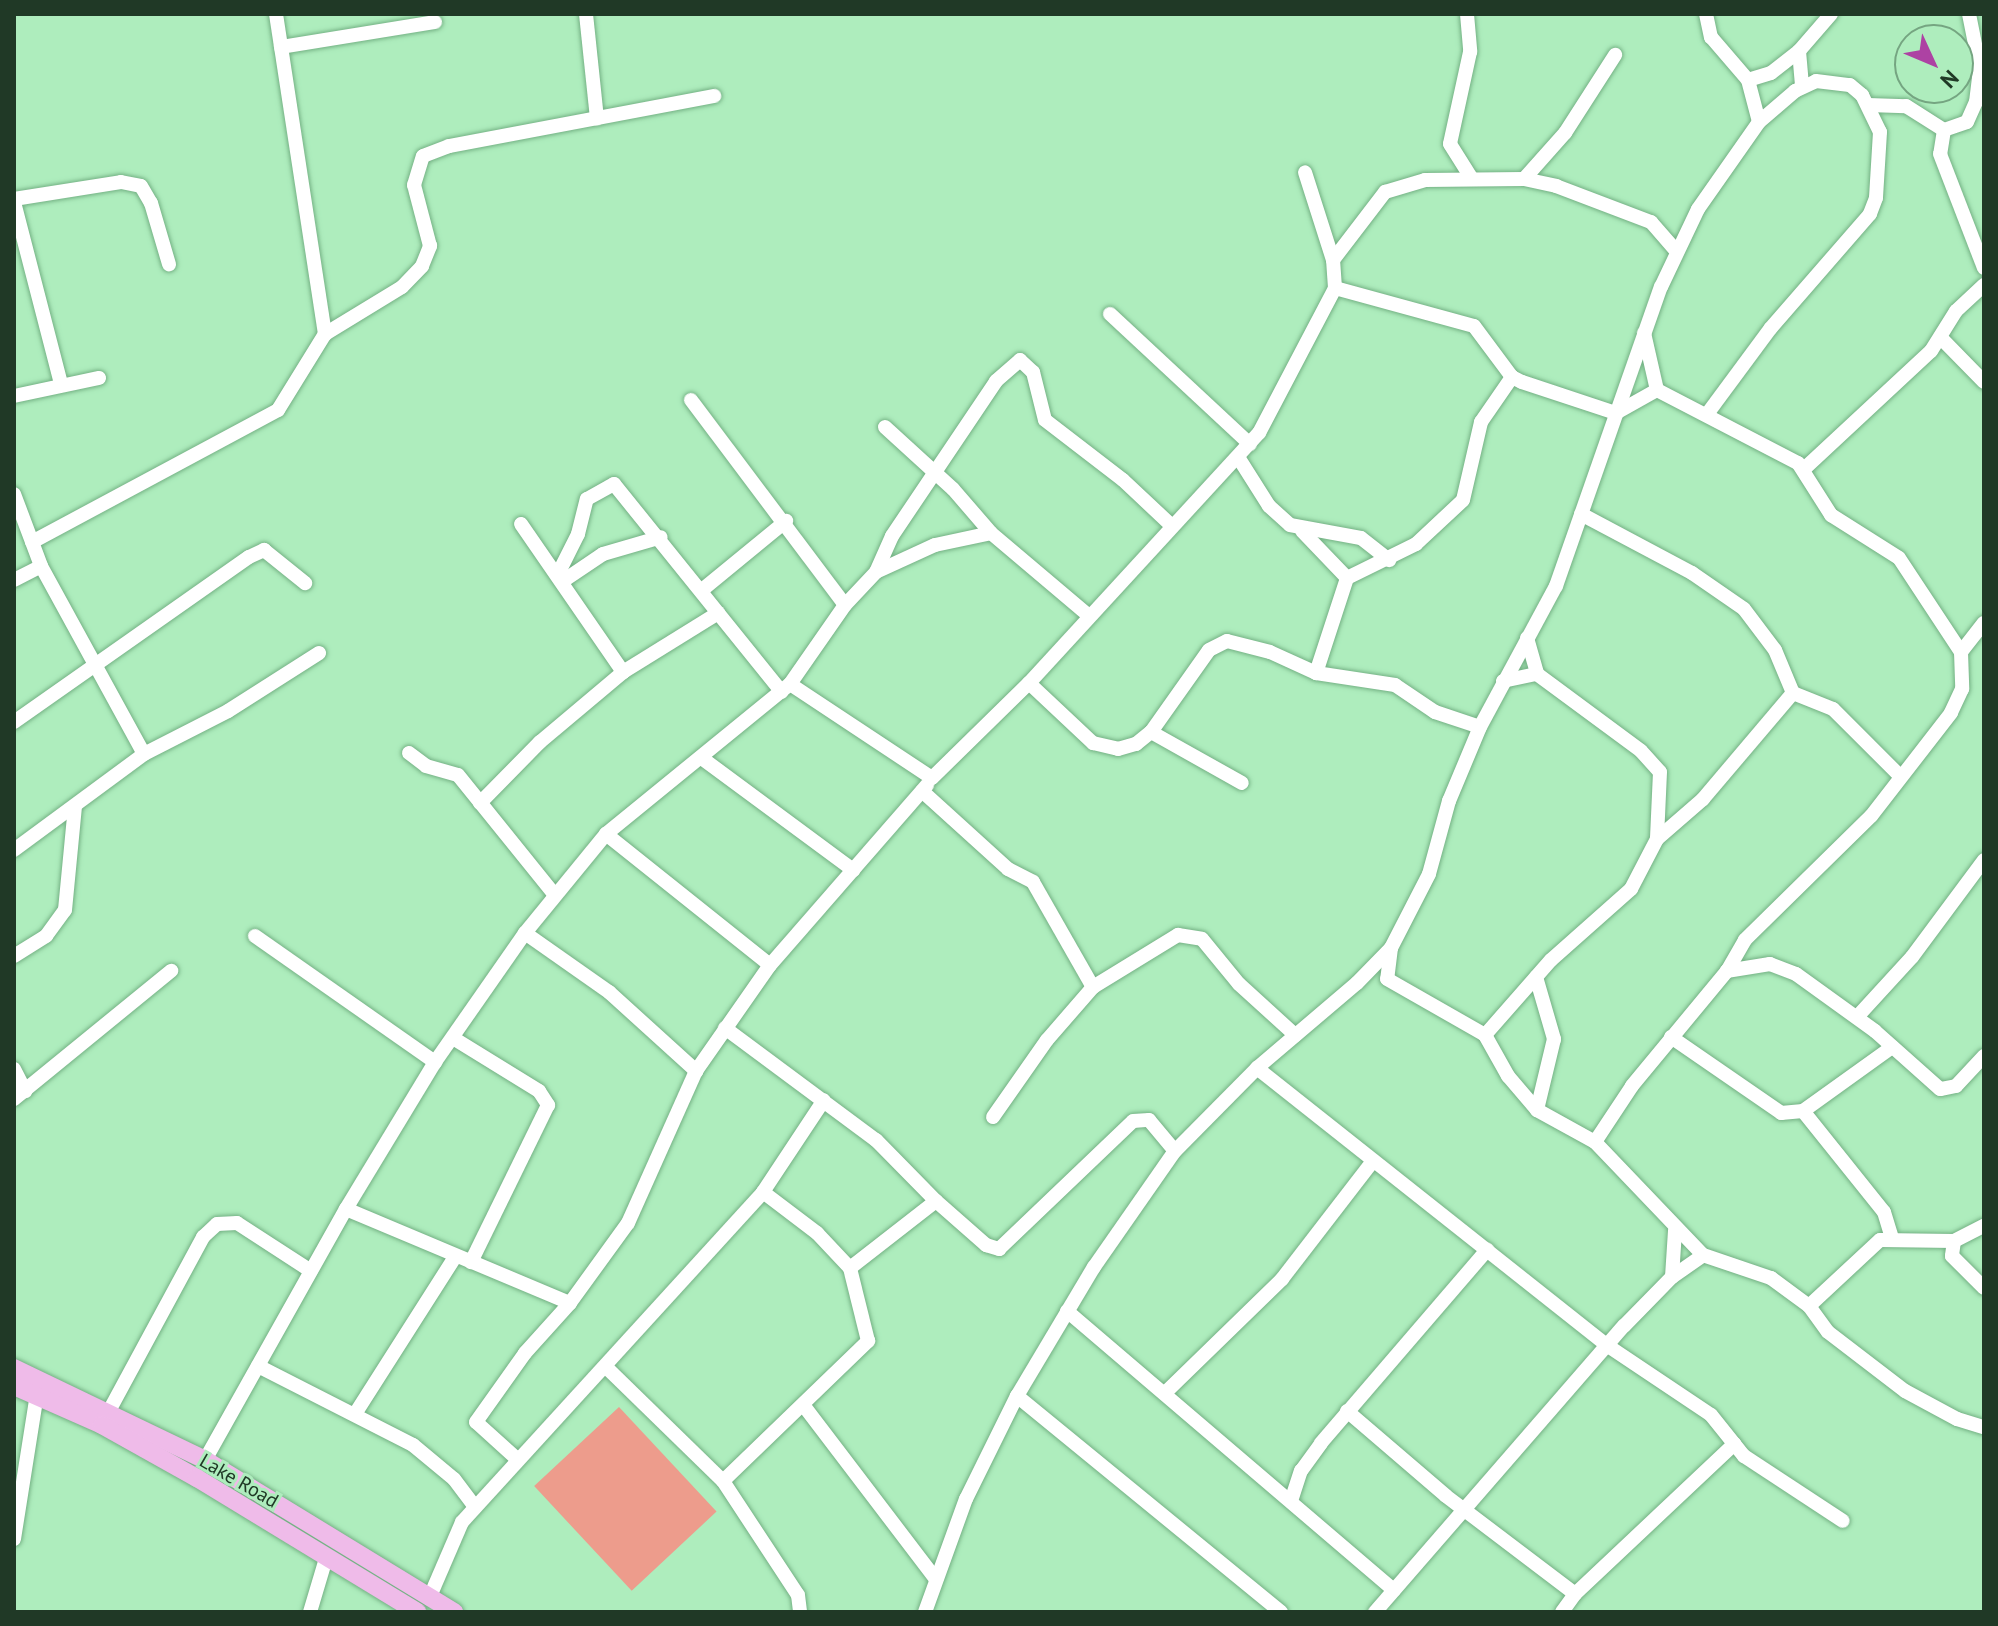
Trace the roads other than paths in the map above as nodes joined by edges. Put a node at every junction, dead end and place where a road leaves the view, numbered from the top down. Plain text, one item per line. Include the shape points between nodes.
1 (276, 14) edge
2 (586, 14) edge
3 (1467, 14) edge
4 (1706, 14) edge
5 (1831, 14) edge
6 (1969, 14) edge
7 (435, 22) dead end
8 (281, 47) junction
9 (1799, 51) junction
10 (1615, 55) dead end
11 (1748, 80) junction
12 (1802, 85) junction
13 (714, 96) dead end
14 (1868, 105) junction
15 (597, 118) junction
16 (1759, 122) junction
17 (1944, 130) junction
18 (1305, 172) dead end
19 (1472, 179) junction
20 (1524, 179) junction
21 (14, 200) edge
22 (1676, 251) junction
23 (1333, 260) junction
24 (169, 264) dead end
25 (1984, 268) edge
26 (1984, 285) edge
27 (1335, 288) junction
28 (1110, 314) dead end
29 (1644, 333) junction
30 (325, 334) junction
31 (1942, 339) junction
32 (1512, 377) junction
33 (99, 378) dead end
34 (1984, 382) edge
35 (61, 384) junction
36 (1657, 390) junction
37 (14, 396) edge
38 (691, 400) dead end
39 (1616, 413) junction
40 (1707, 414) junction
41 (885, 427) dead end
42 (1250, 444) junction
43 (1238, 457) junction
44 (1804, 469) junction
45 (935, 473) junction
46 (14, 494) edge
47 (1581, 514) junction
48 (786, 521) junction
49 (521, 524) dead end
50 (1172, 526) junction
51 (1301, 531) junction
52 (991, 533) junction
53 (661, 537) junction
54 (32, 542) junction
55 (1389, 560) junction
56 (41, 566) junction
57 (876, 572) junction
58 (560, 578) junction
59 (1347, 578) junction
60 (14, 580) edge
61 (305, 583) dead end
62 (702, 590) junction
63 (845, 605) junction
64 (718, 613) junction
65 (1088, 615) junction
66 (1984, 623) edge
67 (1527, 638) junction
68 (1961, 652) junction
69 (319, 653) dead end
70 (95, 663) junction
71 (623, 672) junction
72 (1316, 673) junction
73 (1537, 674) junction
74 (1503, 681) junction
75 (1029, 683) junction
76 (786, 688) junction
77 (1793, 693) junction
78 (14, 722) edge
79 (1480, 727) junction
80 (1151, 732) junction
81 (409, 753) dead end
82 (144, 754) junction
83 (703, 759) junction
84 (1900, 776) junction
85 (932, 778) junction
86 (1242, 783) dead end
87 (922, 791) junction
88 (480, 803) junction
89 (75, 807) junction
90 (606, 834) junction
91 (1657, 839) junction
92 (14, 850) edge
93 (1984, 860) edge
94 (853, 870) junction
95 (555, 895) junction
96 (525, 933) junction
97 (255, 936) dead end
98 (1391, 948) junction
99 (14, 956) edge
100 (770, 965) junction
101 (171, 971) dead end
102 (1727, 971) junction
103 (1536, 977) junction
104 (1387, 979) junction
105 (1357, 983) junction
106 (1093, 987) junction
107 (1857, 1017) junction
108 (725, 1028) junction
109 (1295, 1035) junction
110 (1485, 1035) junction
111 (1671, 1037) junction
112 (453, 1038) junction
113 (1892, 1047) junction
114 (1984, 1056) edge
115 (435, 1062) junction
116 (1257, 1068) junction
117 (14, 1069) edge
118 (696, 1071) junction
119 (20, 1095) edge
120 (824, 1100) junction
121 (1537, 1110) junction
122 (1803, 1111) junction
123 (993, 1117) dead end
124 (1595, 1142) junction
125 (1175, 1151) junction
126 (1373, 1161) junction
127 (763, 1192) junction
128 (936, 1201) junction
129 (346, 1209) junction
130 (1984, 1226) edge
131 (1675, 1230) junction
132 (1892, 1238) junction
133 (1954, 1241) junction
134 (1487, 1250) junction
135 (1703, 1255) junction
136 (455, 1257) junction
137 (471, 1262) junction
138 (850, 1268) junction
139 (311, 1271) junction
140 (1672, 1277) junction
141 (1984, 1288) edge
142 (570, 1303) junction
143 (1809, 1306) junction
144 (1067, 1311) junction
145 (1608, 1346) junction
146 (258, 1366) junction
147 (606, 1367) junction
148 (14, 1368) edge
149 (14, 1386) edge
150 (1166, 1392) junction
151 (37, 1394) junction
152 (1017, 1396) junction
153 (804, 1406) junction
154 (109, 1411) junction
155 (1347, 1411) junction
156 (355, 1414) junction
157 (1984, 1427) edge
158 (1734, 1444) junction
159 (517, 1459) junction
160 (205, 1460) junction
161 (723, 1481) junction
162 (1291, 1501) junction
163 (475, 1507) junction
164 (1462, 1509) junction
165 (1843, 1521) dead end
166 (14, 1538) edge
167 (327, 1555) junction
168 (936, 1579) junction
169 (1394, 1590) junction
170 (431, 1594) junction
171 (1575, 1594) junction
172 (310, 1612) edge
173 (417, 1612) edge
174 (454, 1612) edge
175 (800, 1612) edge
176 (925, 1612) edge
177 (1281, 1612) edge
178 (1375, 1612) edge
179 (1562, 1612) edge

1 - 8 street
2 - 15 street
3 - 19 street via 1470,52 1450,144
4 - 11 street via 1711,37
5 - 9 street
6 - 17 street via 1980,69 1976,102 1967,122
7 - 8 street
8 - 30 street
9 - 11 street via 1771,73
9 - 12 street
10 - 20 street via 1565,133
11 - 16 street
12 - 14 street via 1850,85
12 - 16 street
13 - 15 street
14 - 17 street via 1906,106
14 - 40 street via 1880,132 1876,198 1870,214 1770,329
15 - 30 street via 449,146 423,156 414,185 430,246 422,266 402,287
16 - 22 street via 1719,176
17 - 25 street via 1940,154
18 - 23 street
19 - 20 street
19 - 23 street via 1393,187 1364,214
20 - 22 street via 1628,210 1662,231
21 - 24 street via 121,182 141,186
21 - 35 street
22 - 29 street
23 - 27 street
26 - 31 street via 1956,311
27 - 32 street via 1474,326
27 - 42 street
28 - 42 street
29 - 36 street
29 - 39 street
30 - 54 street via 278,410
31 - 34 street
31 - 44 street
32 - 39 street
32 - 55 street via 1481,422 1467,495 1426,536
33 - 35 street
35 - 37 street
36 - 39 street
36 - 40 street
38 - 48 street
39 - 47 street
40 - 44 street
41 - 45 street
42 - 43 street
43 - 50 street
43 - 51 street via 1269,506
44 - 68 street via 1831,515 1899,558
45 - 50 street via 996,381 1020,360 1033,372 1045,420
45 - 52 street
45 - 57 street via 892,536
46 - 54 street
47 - 67 street via 1556,586
47 - 77 street via 1692,573 1744,609 1775,650
48 - 62 street
48 - 63 street
49 - 58 street
50 - 65 street
51 - 55 street via 1361,538
51 - 59 street
52 - 57 street via 935,545
52 - 65 street
53 - 58 street via 603,554
53 - 58 street via 611,483 587,499
53 - 62 street
54 - 56 street
55 - 59 street
56 - 60 street
56 - 70 street
57 - 63 street
58 - 71 street
59 - 72 street
61 - 70 street via 264,550
62 - 64 street
63 - 76 street
64 - 71 street
64 - 76 street
65 - 75 street
66 - 68 street
67 - 73 street
67 - 74 street
68 - 84 street via 1958,702
69 - 82 street via 228,711
70 - 78 street
70 - 82 street
71 - 88 street via 540,742
72 - 79 street via 1395,685 1435,712
72 - 80 street via 1270,652 1219,643
73 - 74 street
73 - 91 street via 1641,751 1660,772
74 - 79 street
75 - 80 street via 1093,743 1118,749
75 - 85 street
76 - 83 street
76 - 85 street
77 - 84 street via 1833,709
77 - 91 street via 1703,799
79 - 98 street via 1449,801 1429,874
80 - 86 street
81 - 88 street via 426,766 452,770
82 - 89 street
83 - 90 street
83 - 94 street
84 - 102 street via 1871,816 1757,926
85 - 87 street
87 - 94 street
87 - 106 street via 1008,869 1033,882
88 - 95 street
89 - 92 street
89 - 99 street via 65,910 46,936
90 - 95 street
90 - 100 street
91 - 103 street via 1631,889
93 - 107 street via 1912,957
94 - 100 street
95 - 96 street
96 - 112 street
96 - 118 street via 609,992
97 - 115 street
98 - 104 street
98 - 105 street
100 - 108 street
101 - 119 street
102 - 107 street via 1779,966
102 - 111 street
103 - 110 street
103 - 121 street via 1554,1039
104 - 105 street
104 - 110 street
105 - 109 street
106 - 109 street via 1164,940 1191,934 1202,939 1239,984
106 - 123 street via 1047,1040
107 - 113 street
108 - 118 street
108 - 120 street
109 - 116 street
110 - 121 street via 1508,1076
111 - 122 street via 1776,1110
111 - 124 street
112 - 115 street
112 - 137 street via 539,1091 548,1105
113 - 114 street via 1946,1090
113 - 122 street
115 - 129 street
116 - 125 street
116 - 126 street
117 - 119 street
118 - 142 street via 633,1214
120 - 127 street
120 - 128 street via 919,1179
121 - 124 street
122 - 132 street via 1884,1212
124 - 131 street
125 - 128 street via 1149,1120 1133,1121 999,1249 986,1245
125 - 144 street
126 - 134 street
126 - 150 street via 1282,1279
127 - 138 street via 817,1233
127 - 147 street
128 - 138 street
129 - 136 street
129 - 139 street
130 - 133 street
131 - 135 street
131 - 140 street
132 - 133 street
132 - 143 street via 1874,1243
133 - 141 street via 1952,1256
134 - 145 street
134 - 155 street
135 - 140 street
135 - 143 street via 1771,1278
136 - 137 street
136 - 156 street
137 - 142 street
138 - 153 street via 868,1341
139 - 146 street
139 - 154 street via 237,1223 217,1224 203,1237
140 - 145 street
142 - 159 street via 525,1353 476,1422
143 - 157 street via 1828,1332 1875,1370 1933,1409
144 - 150 street
144 - 152 street
145 - 158 street via 1711,1415
145 - 164 street
146 - 156 street
146 - 160 street
147 - 159 street
147 - 161 street
148 - 154 main road, Lake Road
149 - 151 main road, Lake Road
150 - 162 street
151 - 166 street
151 - 167 main road, Lake Road via 183,1470
152 - 168 street via 951,1532
152 - 177 street
153 - 161 street
153 - 168 street
154 - 160 main road, Lake Road
155 - 162 street via 1301,1471
155 - 164 street
156 - 163 street via 440,1465
158 - 165 street via 1793,1492
158 - 171 street
159 - 163 street
160 - 170 main road, Lake Road
161 - 175 street via 798,1595
162 - 169 street
163 - 170 street via 451,1543 442,1578
164 - 169 street
164 - 171 street
167 - 172 street
167 - 173 main road, Lake Road
168 - 176 street
169 - 178 street
170 - 174 main road, Lake Road
171 - 179 street

